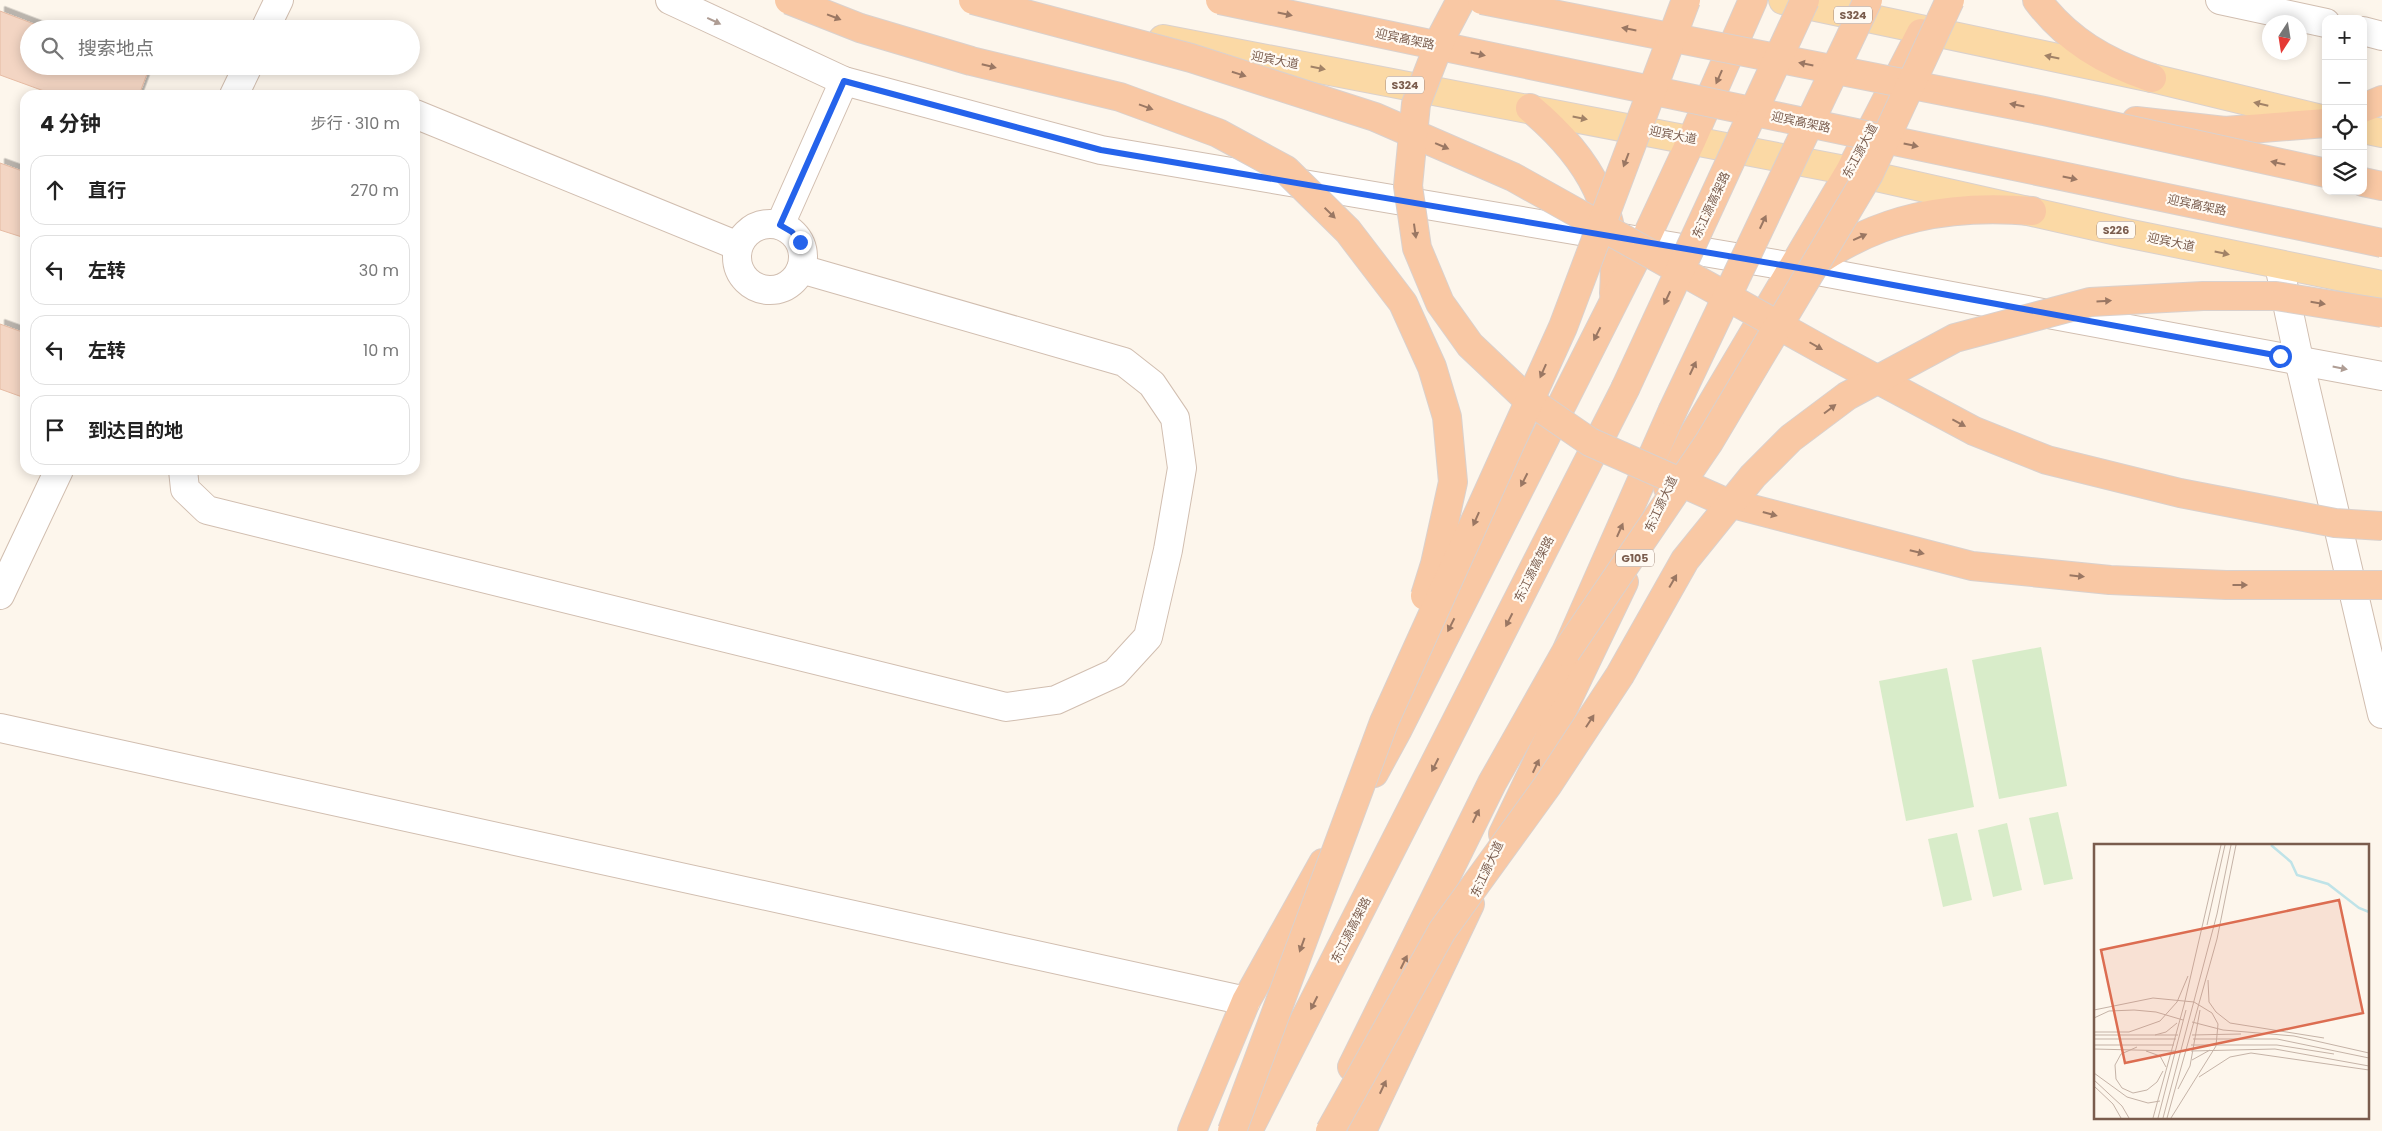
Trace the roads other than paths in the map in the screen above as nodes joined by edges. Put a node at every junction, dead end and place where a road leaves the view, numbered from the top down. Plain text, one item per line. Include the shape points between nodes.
1 (279, 0) edge
2 (670, 0) edge
3 (789, 0) edge
4 (960, 0) edge
5 (973, 0) edge
6 (1220, 0) edge
7 (1461, 0) edge
8 (1482, 0) edge
9 (1686, 0) edge
10 (1753, 0) edge
11 (1783, 0) edge
12 (1805, 0) edge
13 (1868, 0) edge
14 (1936, 0) edge
15 (1950, 0) edge
16 (2037, 0) edge
17 (2220, 0) edge
18 (269, 20) edge
19 (2322, 22) edge
20 (1922, 31) junction
21 (2367, 32) edge
22 (2382, 36) edge
23 (244, 75) edge
24 (2152, 78) junction
25 (844, 81) junction
26 (236, 90) edge
27 (2382, 100) edge
28 (2367, 106) edge
29 (1530, 108) junction
30 (2044, 111) junction
31 (420, 116) edge
32 (2322, 121) edge
33 (2322, 122) edge
34 (2367, 130) edge
35 (2382, 133) edge
36 (1692, 139) junction
37 (1850, 171) junction
38 (2322, 172) edge
39 (2367, 183) edge
40 (2382, 186) edge
41 (2032, 211) junction
42 (780, 225) junction
43 (1613, 236) junction
44 (1644, 242) junction
45 (2382, 243) edge
46 (738, 246) junction
47 (2279, 264) junction
48 (1800, 268) junction
49 (801, 269) junction
50 (2382, 285) edge
51 (1614, 302) junction
52 (2382, 313) edge
53 (2299, 360) junction
54 (2382, 376) edge
55 (57, 475) edge
56 (184, 475) edge
57 (2382, 526) edge
58 (2382, 585) edge
59 (0, 596) edge
60 (1566, 652) junction
61 (2382, 714) edge
62 (1384, 722) junction
63 (0, 728) edge
64 (1246, 1000) junction
65 (1192, 1131) edge
66 (1232, 1131) edge
67 (1248, 1131) edge
68 (1321, 1131) edge
69 (1330, 1131) edge
70 (1362, 1131) edge

1 - 18 street
2 -> 25 street
3 -> 62 highway, bridge via 870,30 971,61 1120,97 1218,133 1286,170 1348,231 1403,303 1432,367 1447,418 1454,482 1435,564
4 -> 29 main road, 迎宾大道 / S324
5 -> 57 highway, bridge via 1191,58 1366,114 1496,169 1966,426 2047,460 2180,493 2306,518
6 -> 45 highway, 迎宾高架路, bridge
7 -> 58 highway, bridge via 1443,34 1416,104 1408,186 1417,248 1440,303 1470,345 1526,398 1590,442 1725,502 1972,566 2110,580 2226,585
30 -> 8 highway, bridge
9 -> 62 highway, bridge via 1563,327
10 -> 36 highway
11 - 20 main road, S324
12 -> 67 highway, 东江源高架路, bridge via 1626,389
60 -> 13 highway, bridge via 1672,412
14 - 20 highway, 东江源大道 / G105
15 - 60 highway, bridge via 1869,174 1708,442
16 - 24 highway via 2050,18 2088,49 2123,69
17 - 19 street
24 -> 20 main road
20 - 37 highway, 东江源大道 / G105
21 - 22 street
23 - 26 street
32 -> 24 main road
25 - 42 street
25 - 43 street via 1101,150
27 - 28 highway
29 -> 36 main road, 迎宾大道 / S324
29 - 43 highway via 1575,151 1605,206
30 - 33 highway, bridge via 2225,131
38 -> 30 highway, bridge
31 - 46 street
34 - 35 main road
36 - 37 main road, 迎宾大道 / S324
36 - 44 highway
37 - 41 main road, 迎宾大道 / S226
37 - 48 highway, 东江源大道 / G105
39 - 40 highway
41 -> 47 main road, 迎宾大道 / S226
48 -> 41 highway via 1882,227 1918,216 1956,209
42 - 46 street via 766,224 753,228
42 - 49 street via 800,242
43 - 44 street
43 - 51 highway
44 - 48 street
44 - 51 highway
46 - 49 street via 736,258 739,269 756,286 769,290 782,287
47 - 50 main road, 迎宾大道 / S226
47 - 53 street
48 - 53 street
70 -> 48 highway, 东江源大道 / G105 via 1694,434 1777,294
49 - 56 street via 1124,362 1152,384 1175,418 1182,468 1148,637 1115,673 1056,700 1006,707 207,510 185,489
51 -> 64 highway via 1398,728
69 -> 52 highway, bridge via 1442,931 1547,786 1610,691 1685,560 1753,476 1790,438 1848,396 1955,338 2090,302 2276,296
53 -> 54 street
53 - 61 street
55 - 59 street
68 -> 60 highway via 1492,783
62 -> 66 highway, bridge
63 - 64 street
64 - 65 highway

